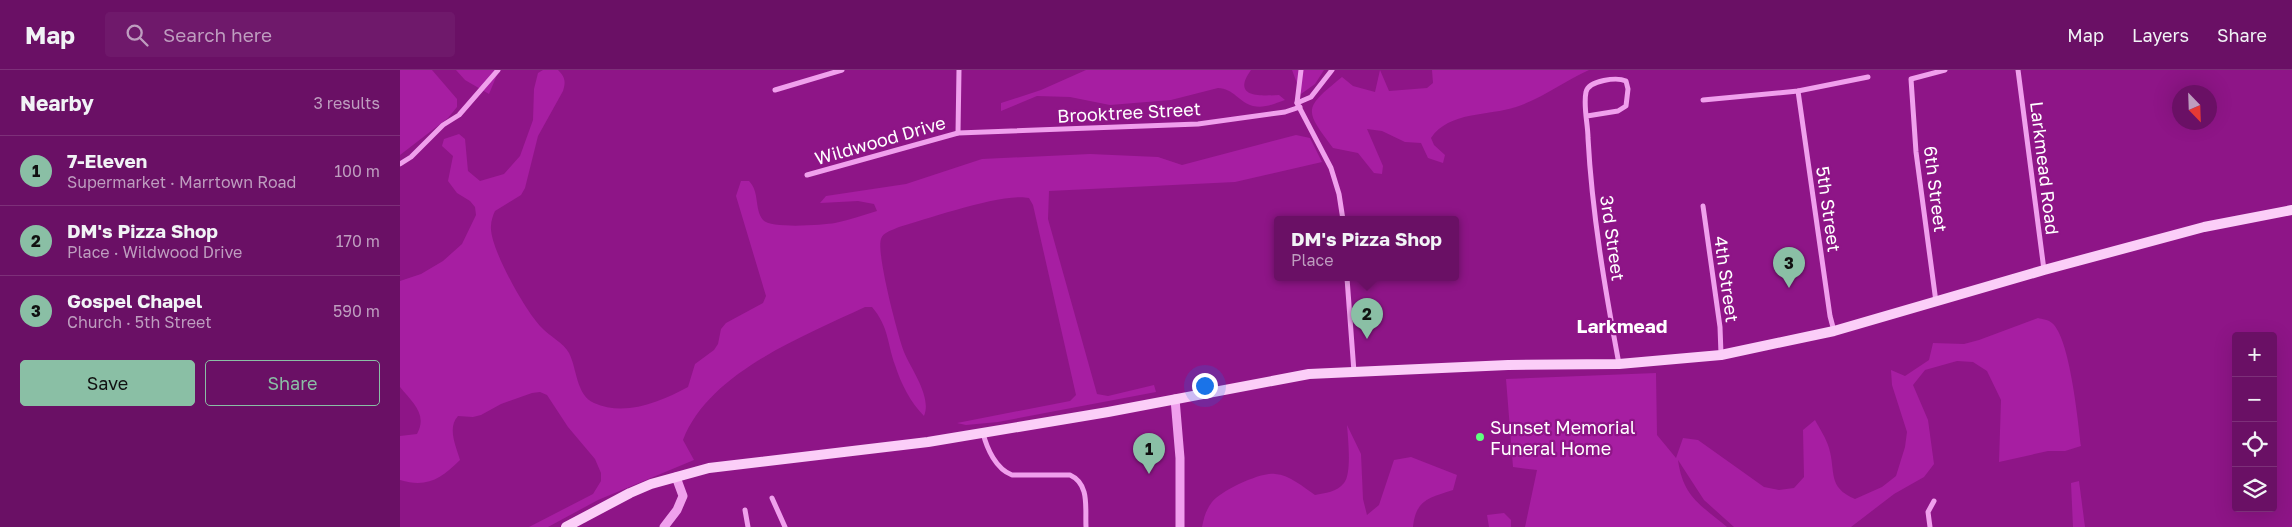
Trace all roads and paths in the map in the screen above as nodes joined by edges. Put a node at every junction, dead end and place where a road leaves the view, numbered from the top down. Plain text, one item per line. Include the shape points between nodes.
1 (498, 70) edge
2 (842, 70) edge
3 (959, 70) edge
4 (1301, 70) edge
5 (1332, 70) edge
6 (1945, 70) edge
7 (2018, 70) edge
8 (1868, 77) dead end
9 (775, 90) dead end
10 (1798, 91) junction
11 (1703, 100) dead end
12 (1299, 105) junction
13 (1587, 116) junction
14 (958, 133) junction
15 (400, 164) edge
16 (807, 175) dead end
17 (1703, 206) dead end
18 (2292, 210) edge
19 (1342, 216) edge
20 (2044, 270) junction
21 (1347, 281) edge
22 (1936, 302) junction
23 (1834, 331) junction
24 (1721, 355) junction
25 (1619, 364) junction
26 (1354, 372) junction
27 (1175, 399) junction
28 (983, 432) junction
29 (676, 477) junction
30 (772, 498) dead end
31 (1934, 501) dead end
32 (745, 510) dead end
33 (566, 527) edge
34 (664, 527) edge
35 (748, 527) edge
36 (785, 527) edge
37 (1086, 527) edge
38 (1180, 527) edge
39 (1930, 527) edge

1 - 15 street via 459,115
2 - 9 street
3 - 14 street, Wildwood Drive
4 - 12 street
5 - 12 street via 1311,97
6 - 22 street, 6th Street via 1911,79 1916,152
7 - 20 street, Larkmead Road
8 - 10 street
10 - 11 street
10 - 23 street, 5th Street
12 - 14 street, Brooktree Street via 1285,112 1198,124
12 - 19 street via 1331,168
13 - 13 street, 3rd Street via 1586,92 1589,87 1594,83 1626,80 1626,106 1618,111
13 - 25 street, 3rd Street via 1596,217
14 - 16 street, Wildwood Drive
17 - 24 street, 4th Street
18 - 20 main road via 2204,227
20 - 22 main road
21 - 26 street
22 - 23 main road
23 - 24 main road
24 - 25 main road
25 - 26 main road
26 - 27 main road via 1309,374
27 - 28 main road
27 - 38 street via 1180,458
28 - 29 main road via 863,450 736,463
28 - 37 street via 990,453 1006,473 1070,475 1076,478 1085,493
29 - 33 main road via 630,493
29 - 34 street via 683,496
30 - 36 street
31 - 39 street via 1928,512
32 - 35 street

